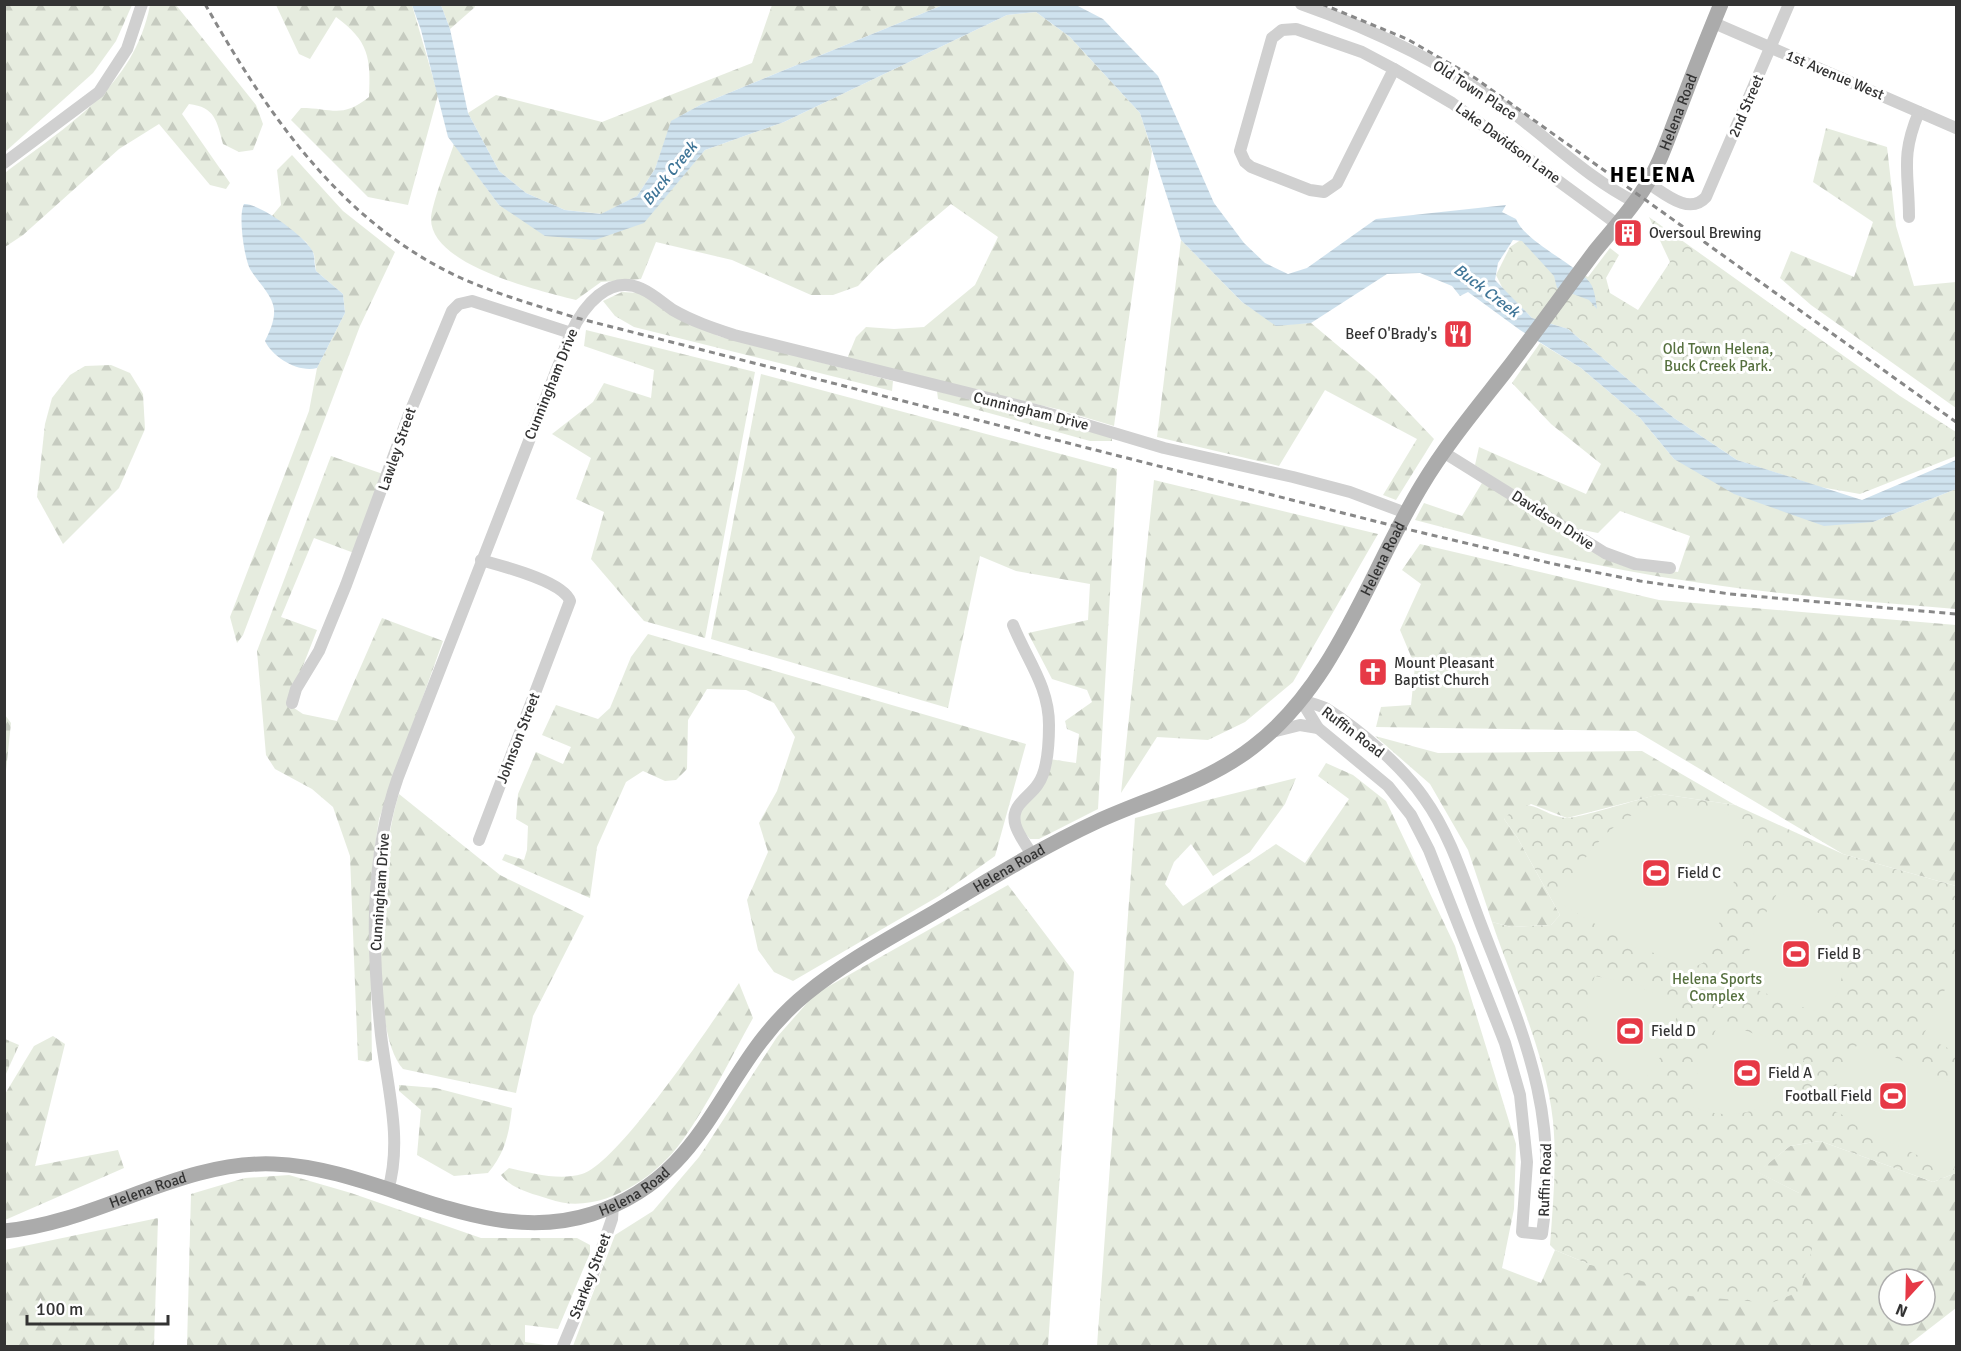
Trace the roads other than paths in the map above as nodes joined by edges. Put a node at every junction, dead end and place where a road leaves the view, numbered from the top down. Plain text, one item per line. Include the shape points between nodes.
1 (142, 4) edge
2 (1301, 4) edge
3 (1721, 4) edge
4 (1789, 4) edge
5 (1714, 22) junction
6 (1770, 48) junction
7 (1394, 69) junction
8 (1919, 112) junction
9 (1956, 128) edge
10 (4, 163) edge
11 (1648, 183) junction
12 (1635, 202) junction
13 (1909, 217) dead end
14 (1617, 224) junction
15 (570, 333) junction
16 (1443, 452) junction
17 (1406, 513) junction
18 (481, 560) junction
19 (1670, 568) dead end
20 (1013, 625) dead end
21 (1301, 700) junction
22 (292, 703) dead end
23 (1318, 728) junction
24 (1271, 732) junction
25 (479, 840) dead end
26 (1032, 855) junction
27 (388, 1190) junction
28 (613, 1205) junction
29 (4, 1231) edge
30 (563, 1347) edge

1 - 10 street via 127,49 99,92
2 - 12 street, Old Town Place via 1362,27 1440,65
3 - 5 main road, Helena Road
4 - 6 street, 2nd Street
5 - 6 street, 1st Avenue West
5 - 11 main road, Helena Road
6 - 8 street, 1st Avenue West
6 - 11 street, 2nd Street via 1710,192 1698,204 1678,202
7 - 7 street, Lake Davidson Lane via 1296,28 1282,30 1270,44 1241,140 1245,162 1310,190 1324,192 1334,187
7 - 14 street, Lake Davidson Lane via 1425,84
8 - 9 street, 1st Avenue West
8 - 13 street via 1905,157
11 - 12 main road, Helena Road
12 - 14 main road, Helena Road
14 - 16 main road, Helena Road
15 - 17 street, Cunningham Drive via 577,318 598,295 621,286 638,287 689,318 734,335 1040,411 1170,450 1302,479
15 - 18 street, Cunningham Drive
15 - 22 street, Lawley Street via 472,301 459,304 452,311 346,585
16 - 17 main road, Helena Road
16 - 19 street, Davidson Drive via 1605,553 1635,564
17 - 21 main road, Helena Road via 1336,646
18 - 25 street, Johnson Street via 532,576 566,592 570,601
18 - 27 street, Cunningham Drive via 392,793 380,845 376,989 396,1154
20 - 26 street via 1040,678 1049,722 1041,779 1015,814 1017,831
21 - 23 street, Ruffin Road
21 - 23 street, Ruffin Road via 1325,708 1396,766 1424,797 1443,829 1524,1036 1538,1083 1548,1171 1542,1234 1522,1232 1527,1162 1520,1095 1505,1043 1429,850 1411,815 1388,786
21 - 24 main road, Helena Road
23 - 24 street via 1300,725
24 - 26 main road, Helena Road via 1238,759 1211,774 1115,813
26 - 28 main road, Helena Road via 859,956 807,992 762,1037 677,1163 643,1191
27 - 28 main road, Helena Road via 456,1211 517,1221 560,1221
27 - 29 main road, Helena Road via 319,1169 245,1164 192,1177 58,1221
28 - 30 street, Starkey Street via 592,1277

